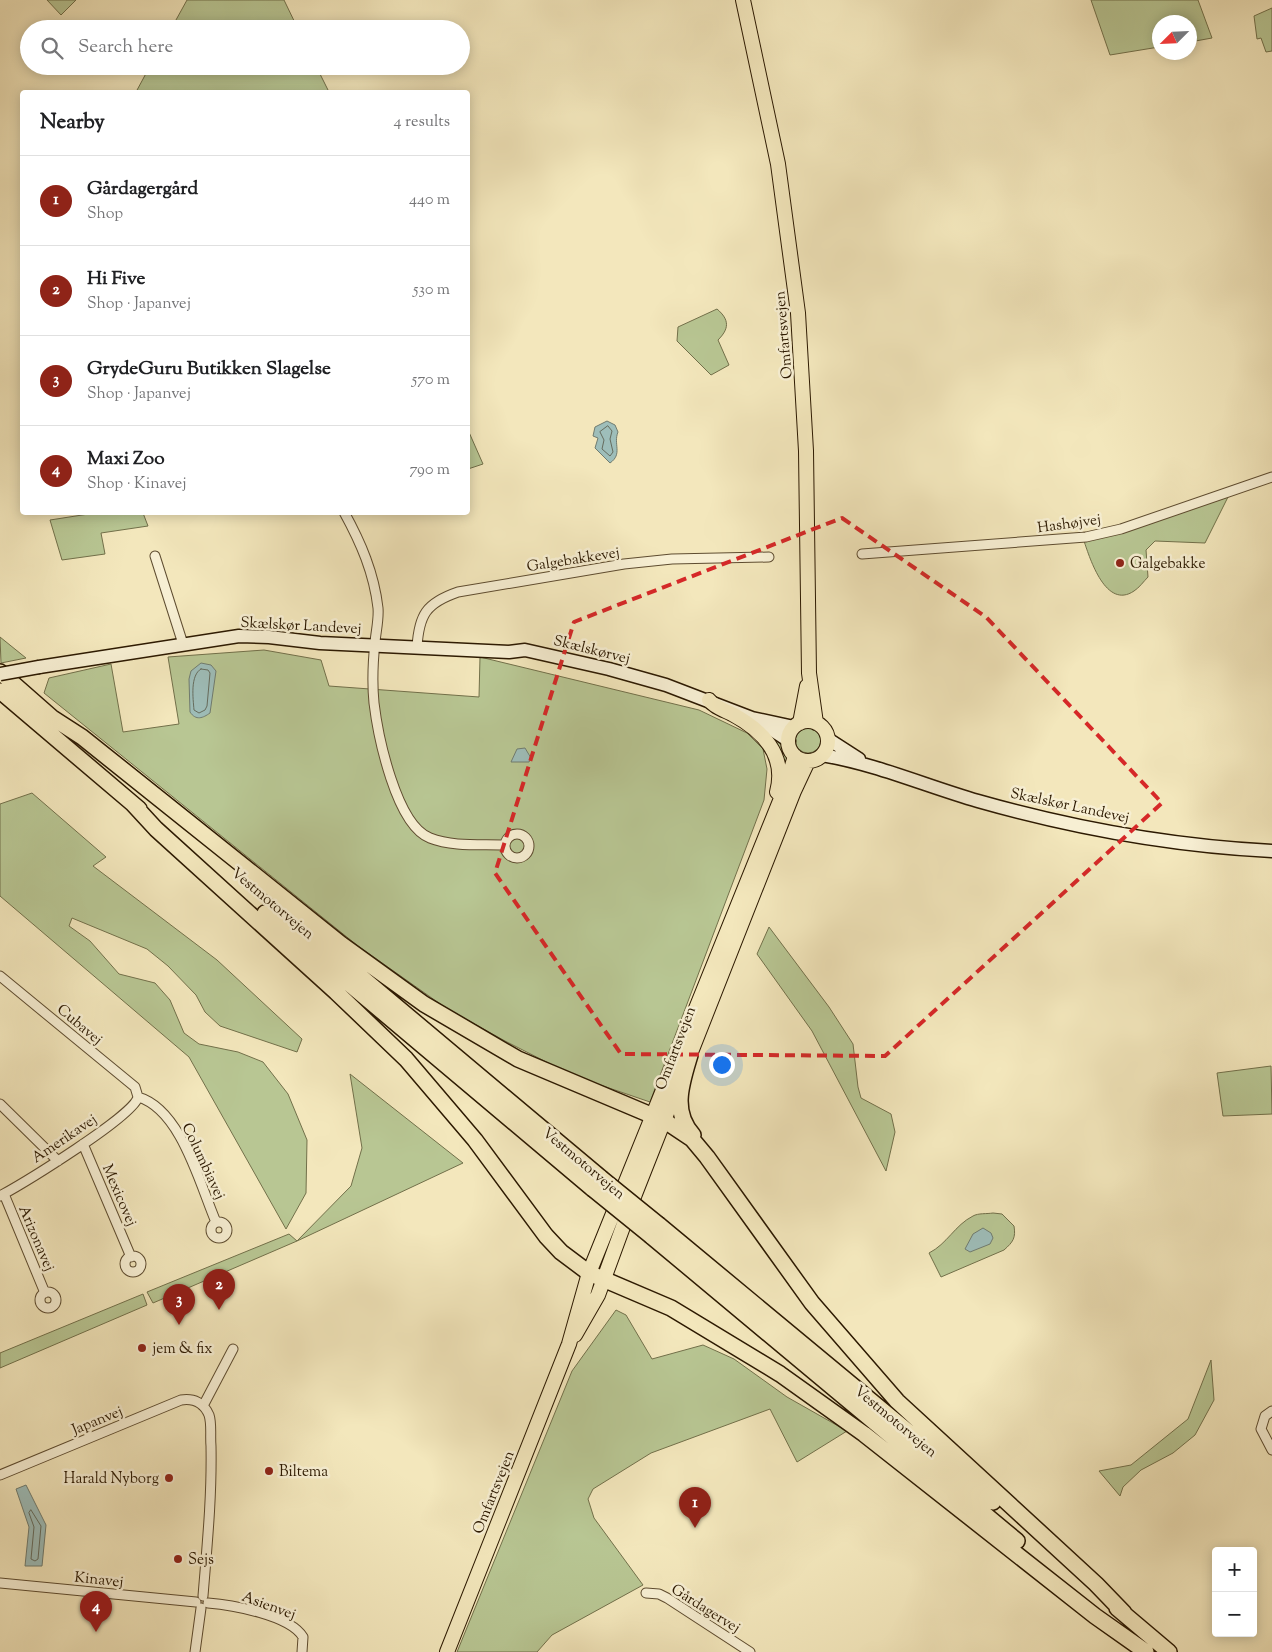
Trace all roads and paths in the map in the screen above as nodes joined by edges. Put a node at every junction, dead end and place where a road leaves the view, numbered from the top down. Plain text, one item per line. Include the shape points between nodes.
1 (743, 0) edge
2 (1272, 477) edge
3 (346, 515) edge
4 (862, 554) dead end
5 (155, 556) dead end
6 (769, 557) dead end
7 (184, 644) junction
8 (375, 645) junction
9 (418, 648) junction
10 (0, 673) edge
11 (809, 673) junction
12 (0, 691) edge
13 (709, 700) junction
14 (51, 717) junction
15 (752, 718) junction
16 (816, 723) junction
17 (797, 725) junction
18 (828, 739) junction
19 (788, 741) junction
20 (822, 755) junction
21 (802, 758) junction
22 (868, 764) junction
23 (132, 802) junction
24 (762, 842) junction
25 (505, 845) dead end
26 (1272, 851) edge
27 (0, 976) edge
28 (690, 1055) junction
29 (138, 1097) junction
30 (0, 1104) edge
31 (659, 1118) junction
32 (84, 1144) junction
33 (58, 1161) junction
34 (597, 1183) junction
35 (734, 1193) junction
36 (2, 1195) edge
37 (614, 1216) junction
38 (216, 1222) dead end
39 (655, 1231) junction
40 (131, 1257) dead end
41 (589, 1273) junction
42 (604, 1277) junction
43 (45, 1293) dead end
44 (569, 1344) junction
45 (233, 1349) dead end
46 (203, 1406) junction
47 (1272, 1411) edge
48 (1272, 1450) edge
49 (0, 1475) edge
50 (0, 1583) edge
51 (646, 1594) dead end
52 (202, 1602) junction
53 (1124, 1614) junction
54 (195, 1652) edge
55 (302, 1652) edge
56 (447, 1652) edge
57 (750, 1652) edge
58 (1147, 1652) edge
59 (1170, 1652) edge

1 - 11 main road, Omfartsvejen via 778,164 798,313 806,451
2 - 4 street, Hashøjvej via 1121,529 1086,537
3 - 8 street via 373,576 378,610
5 - 7 street
6 - 9 street, Galgebakkevej via 672,559 624,564 458,592 436,601 421,618
7 - 8 street, Skælskør Landevej via 239,636
7 - 10 street, Skælskør Landevej, bridge via 85,655
8 - 9 street, Skælskør Landevej
8 - 25 street via 374,702 385,761 412,826 429,838 448,843
9 - 13 street, Skælskørvej via 525,650 609,669
10 - 14 highway, Vestmotorvejen
11 - 16 main road, Omfartsvejen
11 - 17 main road, Omfartsvejen
12 - 23 highway, Vestmotorvejen
13 - 15 street, Skælskørvej
13 - 24 main road via 753,727 768,741 777,758 780,782
14 - 31 highway via 82,737 341,944 424,1004 518,1059
14 - 34 highway, Vestmotorvejen
15 - 17 street, Skælskørvej
15 - 19 street, Skælskørvej
16 - 17 main road
16 - 18 main road
17 - 19 main road
18 - 20 main road
18 - 22 street, Skælskør Landevej
19 - 21 main road
20 - 21 main road
20 - 22 street, Skælskør Landevej
21 - 24 main road, Omfartsvejen
21 - 28 main road, Omfartsvejen via 794,791
22 - 26 street, Skælskør Landevej via 926,786 1030,815 1162,840
23 - 34 highway, Vestmotorvejen
23 - 41 highway via 156,829 400,1053 481,1147 546,1236
24 - 31 main road, Omfartsvejen
27 - 29 street, Cubavej via 135,1088
28 - 31 main road, Omfartsvejen
28 - 35 highway via 680,1091 680,1112 687,1128 712,1157
29 - 32 street, Amerikavej via 136,1104
29 - 38 street, Columbiavej via 151,1101 175,1128
30 - 33 street
31 - 35 highway via 692,1139
31 - 37 main road, Omfartsvejen
31 - 42 main road, Omfartsvejen
32 - 33 street, Amerikavej
32 - 40 street, Mexicovej
33 - 36 street, Amerikavej
34 - 39 highway, Vestmotorvejen, bridge
35 - 53 highway via 812,1303 897,1401 1096,1584
36 - 43 street, Arizonavej
37 - 41 main road, Omfartsvejen
37 - 42 main road via 601,1260
39 - 53 highway, Vestmotorvejen
39 - 58 highway, Vestmotorvejen
41 - 42 highway
41 - 44 main road, Omfartsvejen
42 - 44 main road, Omfartsvejen via 585,1319
42 - 58 highway via 671,1308 780,1374 872,1440 1095,1616
44 - 56 main road, Omfartsvejen
45 - 46 street
46 - 49 street, Japanvej via 194,1400 181,1400
46 - 52 street via 210,1417 211,1467 210,1520
47 - 48 street via 1265,1416 1261,1429
50 - 52 street, Kinavej
51 - 57 street, Gårdagervej via 667,1598
52 - 54 street
52 - 55 street, Asienvej via 246,1609 293,1626 303,1637
53 - 59 highway, Vestmotorvejen

